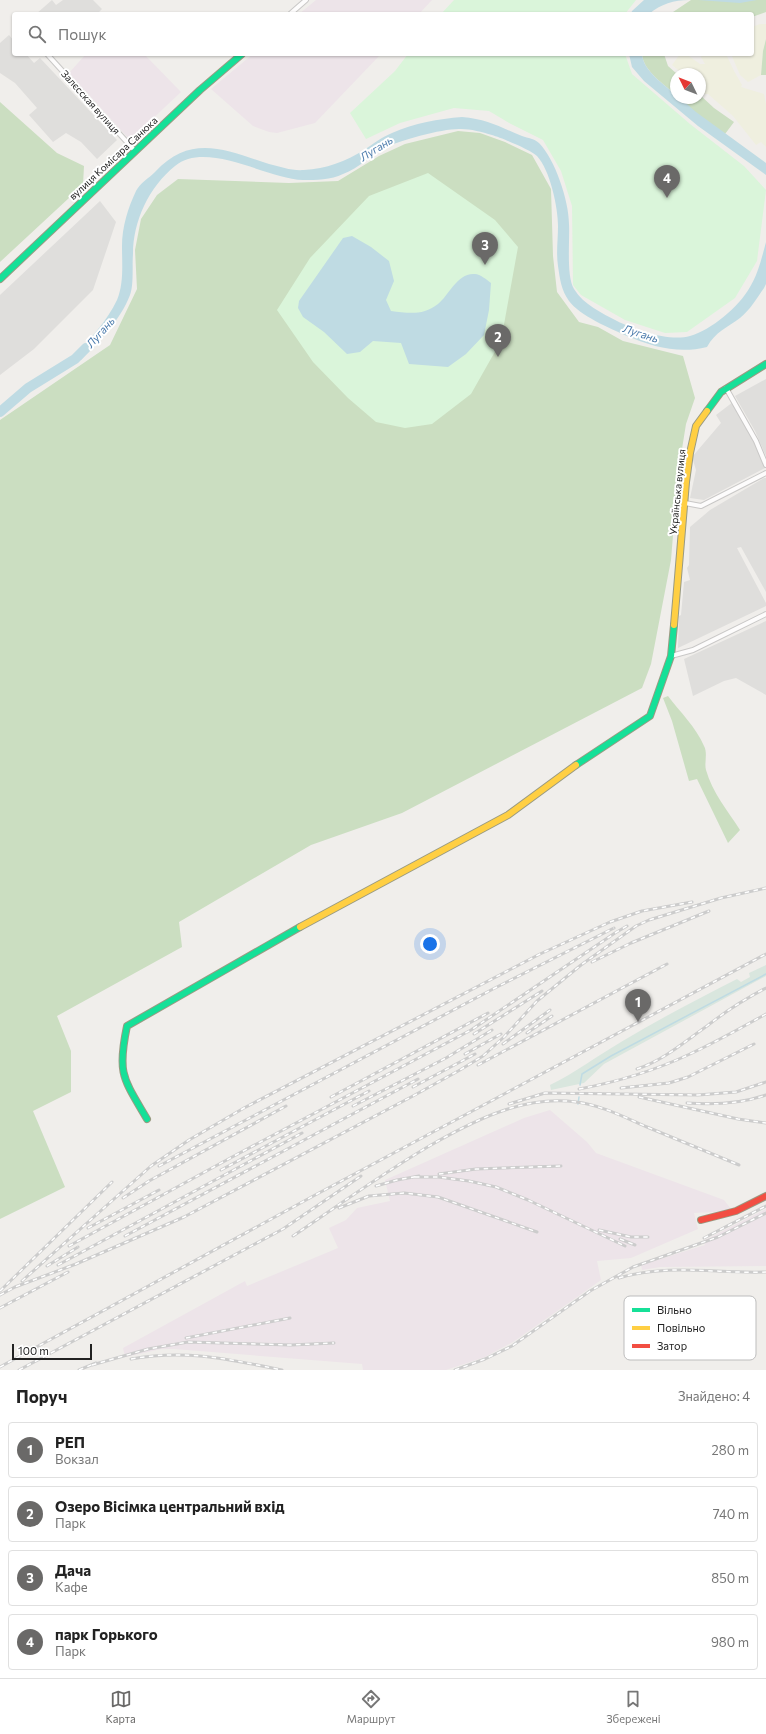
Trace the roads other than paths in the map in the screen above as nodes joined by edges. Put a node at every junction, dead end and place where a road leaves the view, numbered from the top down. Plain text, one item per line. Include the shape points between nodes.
1 (306, 0) edge
2 (292, 12) edge
3 (49, 56) edge
4 (240, 56) edge
5 (135, 151) junction
6 (0, 279) edge
7 (766, 364) edge
8 (726, 388) junction
9 (766, 465) edge
10 (766, 473) edge
11 (684, 503) junction
12 (766, 614) edge
13 (671, 656) junction
14 (147, 1119) dead end
15 (766, 1196) edge
16 (701, 1220) dead end

1 - 2 street
3 - 5 street, Залєсская вулиця
4 - 5 street, вулиця Комісара Санюка
5 - 6 street, вулиця Комісара Санюка
7 - 8 street, Українська вулиця
8 - 9 street via 756,441
8 - 11 street, Українська вулиця via 696,426
10 - 11 street via 701,506
11 - 13 street, Українська вулиця
12 - 13 street via 693,650
13 - 14 street, Українська вулиця via 650,716 508,815 267,944 127,1026 122,1055 123,1074
15 - 16 street via 736,1211

